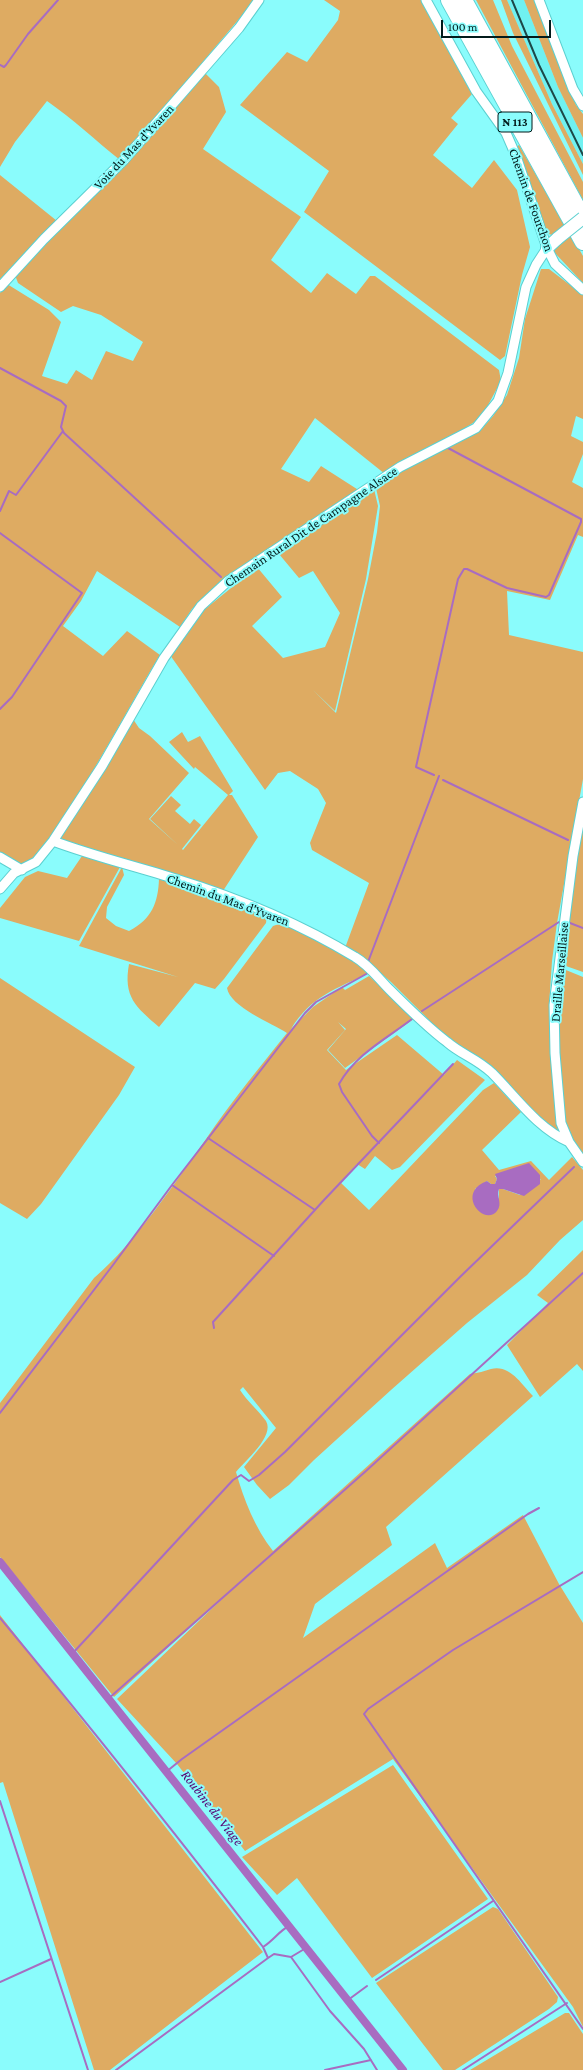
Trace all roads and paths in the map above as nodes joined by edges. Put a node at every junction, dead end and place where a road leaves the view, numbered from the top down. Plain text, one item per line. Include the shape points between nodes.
1 (260, 0) edge
2 (426, 0) edge
3 (449, 0) edge
4 (464, 0) edge
5 (539, 0) edge
6 (583, 106) edge
7 (583, 218) edge
8 (583, 242) edge
9 (547, 248) junction
10 (0, 287) edge
11 (583, 290) edge
12 (583, 802) edge
13 (53, 841) junction
14 (0, 857) edge
15 (22, 870) junction
16 (0, 889) edge
17 (569, 1142) junction
18 (583, 1162) edge

1 - 10 street, Voie du Mas d'Yvaren via 239,28 124,160 44,239
2 - 9 street, Chemin de Fourchon via 476,91 506,133
3 - 8 highway, N 113
4 - 7 highway, N 113
5 - 6 street
7 - 9 street, bridge
9 - 11 street, Chemin de Fourchon via 555,264
9 - 13 street, Chemain Rural Dit de Campagne Alsace via 526,287 508,373 498,401 476,428 400,467 228,582 202,606 164,658 102,766
12 - 17 street, Draille Marseillaise via 573,856 554,1005 561,1123
13 - 15 street, Chemain Rural Dit de Campagne Alsace via 36,862
13 - 17 street, Chemin du Mas d'Yvaren via 259,908 319,936 355,957 447,1043 479,1061 528,1112 559,1138
14 - 15 street
15 - 16 street, Chemain Rural Dit de Campagne Alsace via 14,873
17 - 18 street, Draille Marseillaise

